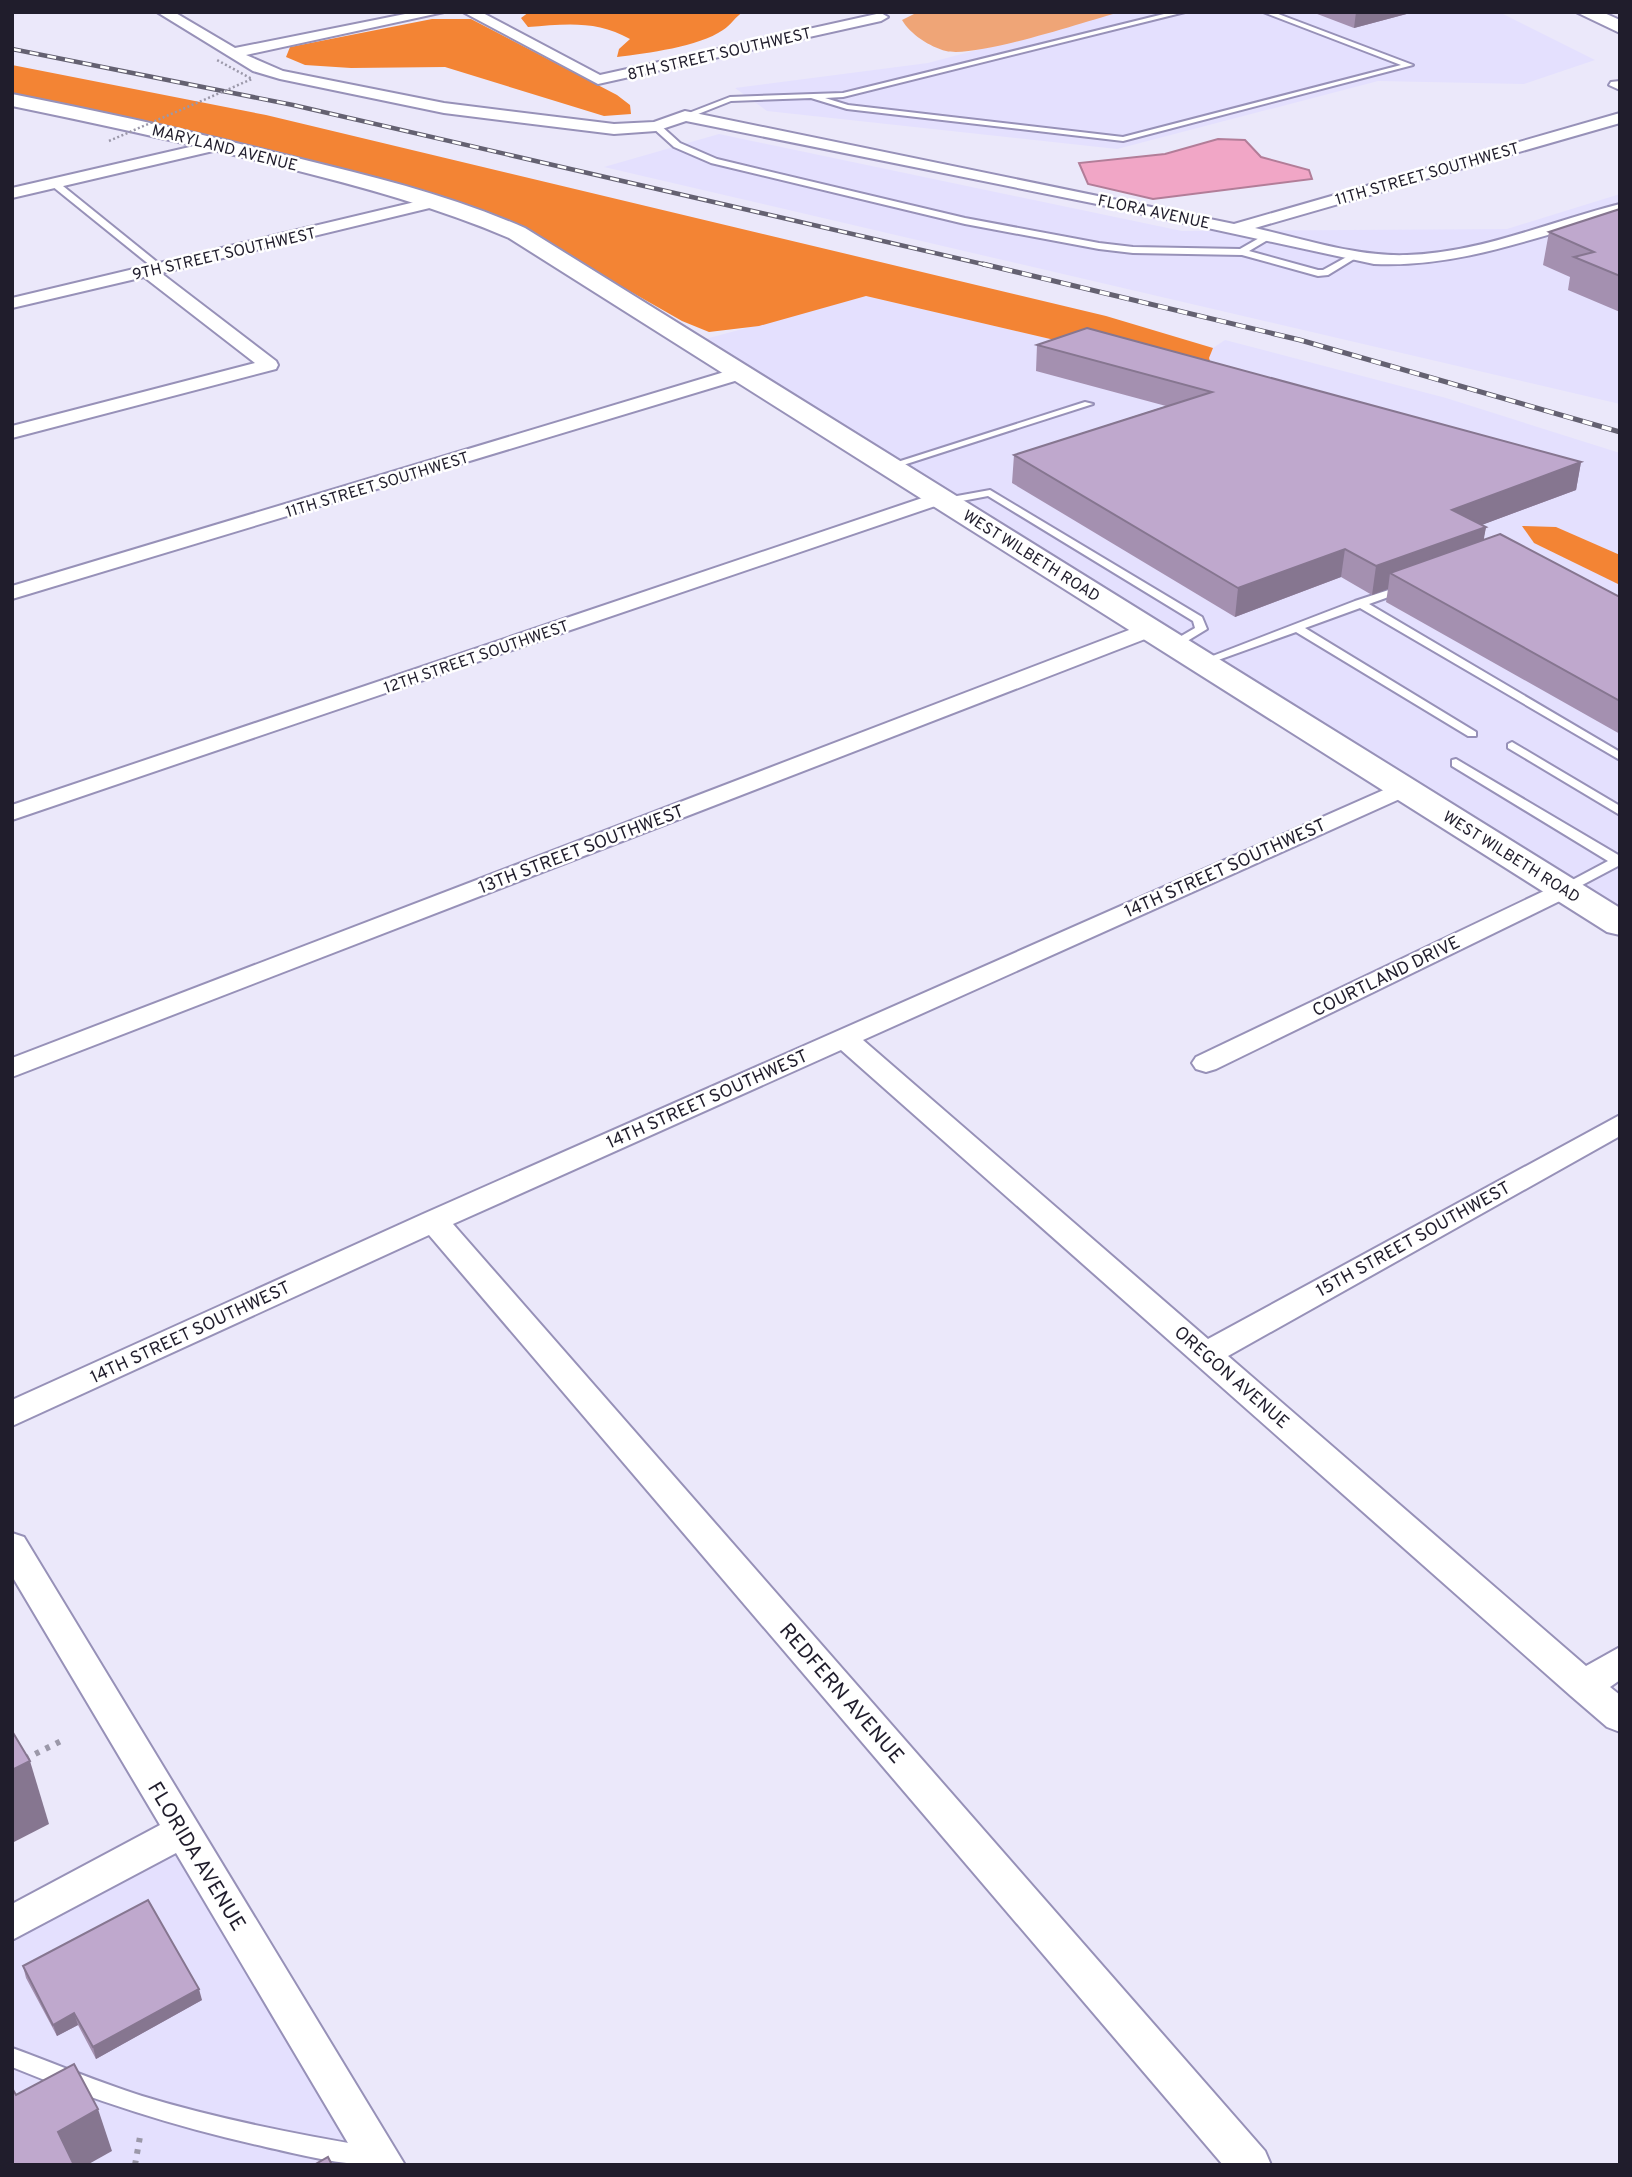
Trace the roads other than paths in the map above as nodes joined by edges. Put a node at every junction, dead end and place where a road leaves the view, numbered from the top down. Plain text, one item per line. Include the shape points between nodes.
1 (164, 12) edge
2 (437, 12) edge
3 (470, 12) edge
4 (1182, 12) edge
5 (1266, 12) edge
6 (1585, 12) edge
7 (881, 17) dead end
8 (1620, 27) edge
9 (233, 53) junction
10 (814, 97) junction
11 (12, 100) edge
12 (685, 116) junction
13 (1620, 118) edge
14 (656, 125) junction
15 (220, 145) junction
16 (55, 184) junction
17 (12, 193) edge
18 (436, 202) junction
19 (1620, 209) edge
20 (1234, 229) junction
21 (1268, 236) junction
22 (1242, 252) junction
23 (1355, 256) junction
24 (153, 270) junction
25 (12, 303) edge
26 (741, 373) junction
27 (1088, 404) dead end
28 (12, 432) edge
29 (890, 467) junction
30 (943, 500) junction
31 (1422, 581) edge
32 (12, 593) edge
33 (1359, 603) junction
34 (1296, 627) junction
35 (1150, 629) junction
36 (1175, 644) junction
37 (1202, 662) junction
38 (1472, 734) dead end
39 (1512, 747) dead end
40 (1620, 757) edge
41 (1456, 763) dead end
42 (1404, 788) junction
43 (1620, 811) edge
44 (12, 813) edge
45 (1618, 861) edge
46 (1565, 889) junction
47 (1620, 924) edge
48 (844, 1038) junction
49 (1206, 1063) dead end
50 (12, 1068) edge
51 (1620, 1124) edge
52 (434, 1221) junction
53 (1206, 1354) junction
54 (12, 1414) edge
55 (12, 1546) edge
56 (1620, 1661) edge
57 (1584, 1686) junction
58 (1620, 1717) edge
59 (182, 1832) junction
60 (12, 1923) edge
61 (12, 2057) edge
62 (382, 2162) edge
63 (1250, 2165) edge

1 - 9 street
2 - 9 street
3 - 7 street, 8TH STREET SOUTHWEST via 598,79
4 - 10 lane via 843,95
5 - 10 lane via 1409,65 1123,139 847,107
6 - 8 main road
9 - 14 street via 280,75 444,108 614,129
10 - 12 lane via 730,99
11 - 15 main road, MARYLAND AVENUE
12 - 14 street
12 - 20 street, FLORA AVENUE
13 - 20 street, 11TH STREET SOUTHWEST
14 - 22 lane via 690,153 714,161 965,221 1133,250
15 - 16 street
15 - 18 main road, MARYLAND AVENUE
16 - 17 street
16 - 24 lane
18 - 24 street, 9TH STREET SOUTHWEST
18 - 26 main road, WEST WILBETH ROAD via 536,244
19 - 23 street, FLORA AVENUE via 1436,260
20 - 21 street, FLORA AVENUE
21 - 22 lane
21 - 23 street, FLORA AVENUE
22 - 23 lane via 1318,273
24 - 25 street, 9TH STREET SOUTHWEST
24 - 28 street via 269,365
26 - 29 main road, WEST WILBETH ROAD
26 - 32 street, 11TH STREET SOUTHWEST
27 - 29 lane
29 - 30 main road, WEST WILBETH ROAD
30 - 35 main road, WEST WILBETH ROAD
30 - 36 lane via 990,493 1198,619 1201,629
30 - 44 street, 12TH STREET SOUTHWEST
31 - 33 lane
33 - 34 lane
33 - 40 lane
34 - 37 lane
34 - 38 lane
35 - 36 main road, WEST WILBETH ROAD
35 - 50 street, 13TH STREET SOUTHWEST
36 - 37 main road, WEST WILBETH ROAD
37 - 42 main road, WEST WILBETH ROAD
39 - 43 lane
41 - 45 lane
42 - 46 main road, WEST WILBETH ROAD
42 - 48 street, 14TH STREET SOUTHWEST
45 - 46 lane
46 - 47 main road, WEST WILBETH ROAD
46 - 49 street, COURTLAND DRIVE
48 - 52 street, 14TH STREET SOUTHWEST
48 - 53 street, OREGON AVENUE
51 - 53 street, 15TH STREET SOUTHWEST
52 - 54 street, 14TH STREET SOUTHWEST
52 - 63 street, REDFERN AVENUE
53 - 57 street, OREGON AVENUE
55 - 59 street, FLORIDA AVENUE
56 - 57 street
57 - 58 street, OREGON AVENUE
59 - 60 street
59 - 62 street, FLORIDA AVENUE
61 - 62 lane via 78,2085 187,2118

